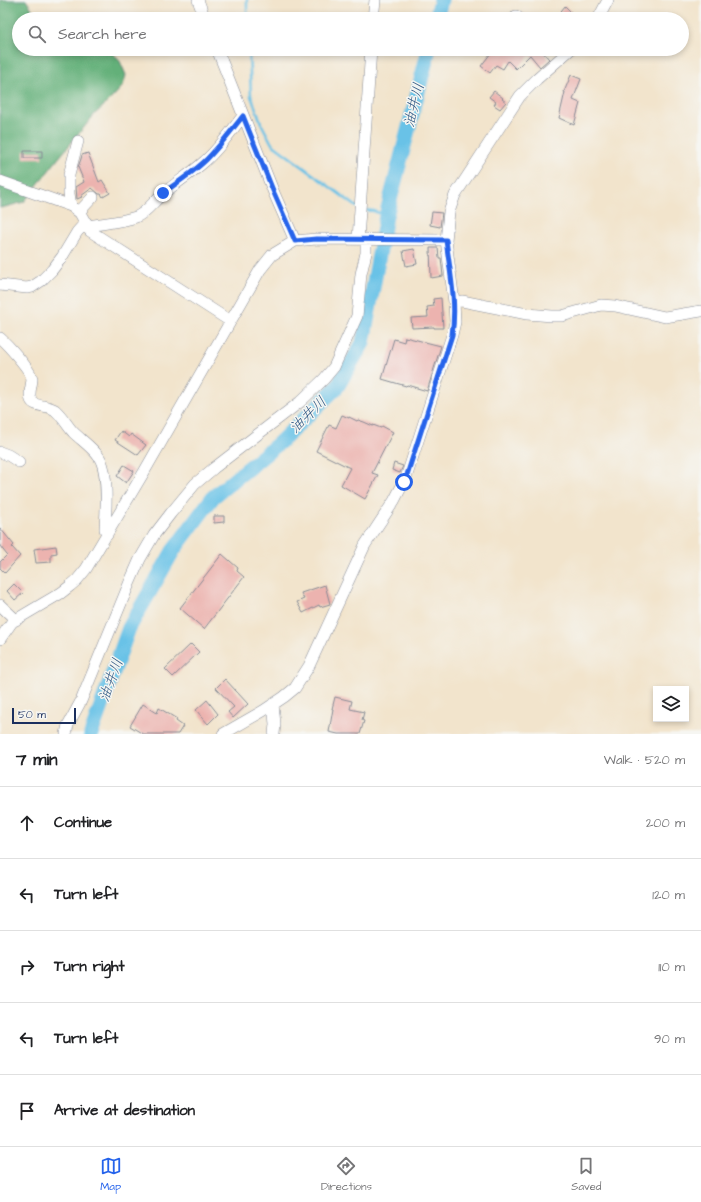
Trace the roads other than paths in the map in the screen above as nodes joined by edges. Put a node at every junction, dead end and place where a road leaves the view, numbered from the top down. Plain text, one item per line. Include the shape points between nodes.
1 (198, 0) edge
2 (375, 0) edge
3 (608, 0) edge
4 (202, 12) edge
5 (374, 12) edge
6 (602, 12) edge
7 (220, 56) edge
8 (371, 56) edge
9 (560, 56) edge
10 (243, 116) junction
11 (78, 141) dead end
12 (0, 181) edge
13 (93, 197) dead end
14 (75, 209) junction
15 (87, 224) junction
16 (366, 239) junction
17 (446, 240) junction
18 (295, 241) junction
19 (0, 285) edge
20 (454, 302) junction
21 (701, 311) edge
22 (230, 321) junction
23 (0, 338) edge
24 (0, 452) edge
25 (19, 462) dead end
26 (107, 535) junction
27 (0, 605) edge
28 (16, 620) junction
29 (0, 640) edge
30 (273, 704) junction
31 (66, 734) edge
32 (223, 734) edge
33 (274, 734) edge

1 - 4 street
2 - 5 street
3 - 6 street
7 - 10 street
8 - 16 street via 360,210
9 - 17 street via 520,96 455,195 449,212
10 - 15 street via 206,160 138,216 126,220
10 - 18 street
11 - 14 street via 69,175 69,194
12 - 14 street
13 - 14 street
14 - 15 street
15 - 19 street via 77,232 62,257 41,281 28,288
15 - 22 street via 90,231
16 - 17 street
16 - 18 street
16 - 31 street via 357,316 334,367 300,402 196,484 154,536 130,580
17 - 20 street
18 - 22 street via 272,254 266,261
20 - 21 street via 462,301 527,314 552,316 562,316 602,305 665,317
20 - 30 street via 454,322 449,348 406,478 394,501 364,545 309,666 295,688
22 - 26 street
23 - 26 street via 8,344 32,377 31,401 55,411 100,458 105,481
24 - 25 street
26 - 28 street via 77,580 61,593
27 - 28 street
28 - 29 street via 7,628
30 - 32 street
30 - 33 street

